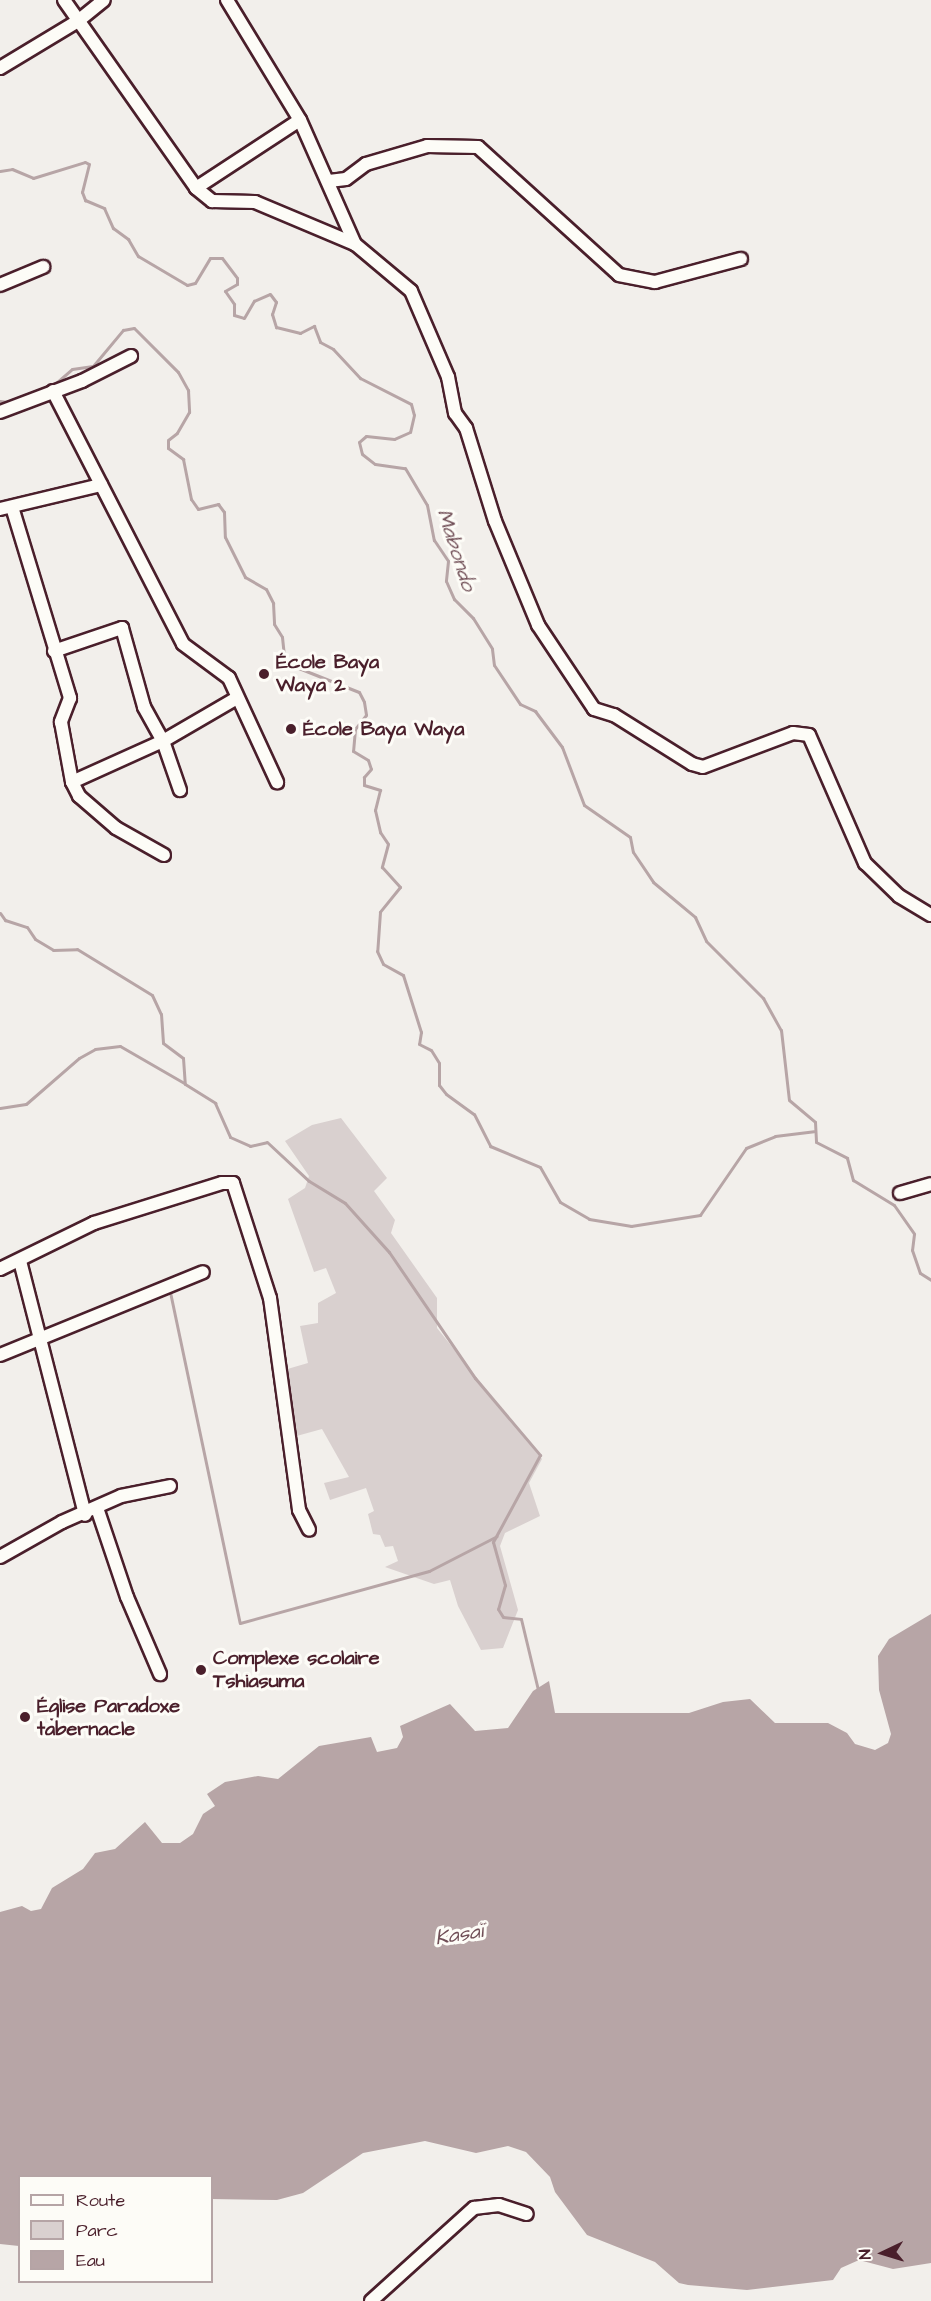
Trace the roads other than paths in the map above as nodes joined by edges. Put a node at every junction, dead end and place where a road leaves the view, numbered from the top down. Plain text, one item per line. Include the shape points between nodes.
1 (64, 0) edge
2 (104, 0) edge
3 (227, 0) edge
4 (78, 21) junction
5 (1, 66) edge
6 (300, 120) junction
7 (329, 181) junction
8 (196, 188) junction
9 (355, 244) junction
10 (741, 259) dead end
11 (43, 267) dead end
12 (0, 285) edge
13 (131, 356) dead end
14 (53, 392) junction
15 (0, 412) edge
16 (100, 485) junction
17 (6, 508) edge
18 (54, 651) junction
19 (237, 698) junction
20 (163, 741) junction
21 (72, 782) junction
22 (277, 782) dead end
23 (180, 790) dead end
24 (164, 855) dead end
25 (931, 915) edge
26 (931, 1184) edge
27 (900, 1193) dead end
28 (20, 1261) junction
29 (0, 1269) edge
30 (203, 1272) dead end
31 (41, 1340) junction
32 (0, 1355) edge
33 (170, 1486) dead end
34 (97, 1509) junction
35 (85, 1515) junction
36 (309, 1530) dead end
37 (0, 1557) edge
38 (160, 1674) dead end
39 (527, 2214) dead end
40 (371, 2301) edge

1 - 4 street
2 - 4 street
3 - 6 street
4 - 5 street
4 - 8 street
6 - 7 street
6 - 8 street
7 - 9 street
7 - 10 street via 346,179 366,164 427,147 478,147 619,275 655,282
8 - 9 street via 212,201 255,202
9 - 25 street via 411,291 448,377 456,413 466,429 495,521 538,625 594,709 614,715 703,767 793,733 809,735 865,863 899,896
11 - 12 street
13 - 14 street
14 - 15 street
14 - 16 street
16 - 17 street
16 - 19 street via 183,644 220,668
17 - 18 street
18 - 20 street via 122,628 144,707
18 - 21 street via 70,698 61,722
19 - 20 street
19 - 22 street
20 - 21 street
20 - 23 street
21 - 24 street via 79,796 116,828
26 - 27 street
28 - 29 street
28 - 31 street
28 - 36 street via 94,1223 222,1183 233,1183 270,1298 299,1510
30 - 31 street
31 - 32 street
31 - 35 street
33 - 34 street via 121,1496
34 - 35 street
34 - 38 street via 127,1597
35 - 37 street via 62,1522
39 - 40 street via 499,2205 474,2208

